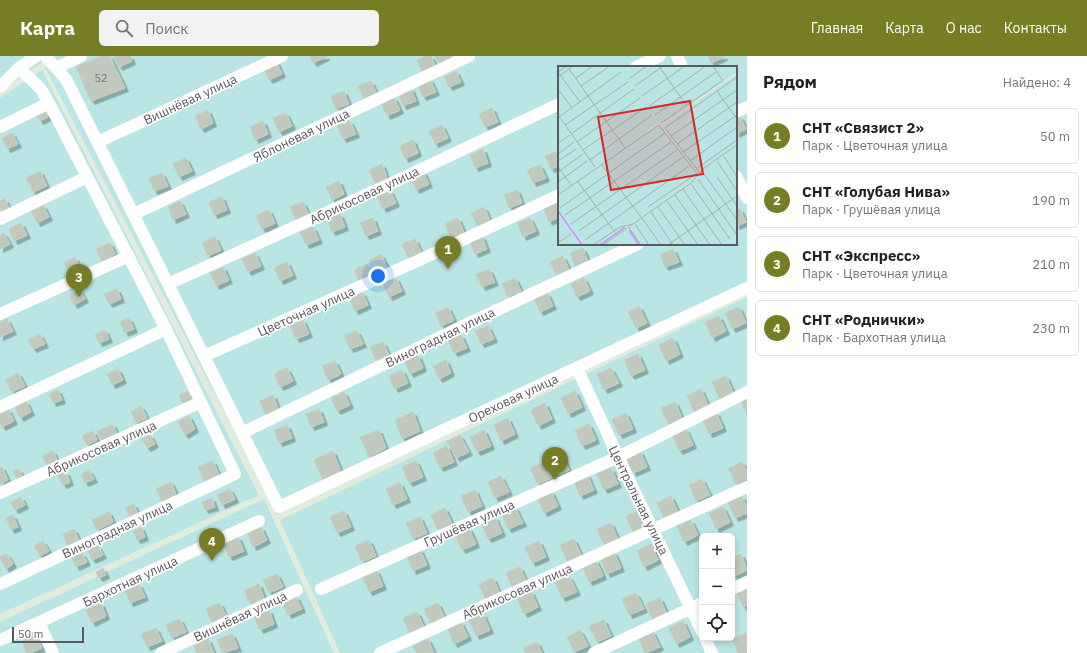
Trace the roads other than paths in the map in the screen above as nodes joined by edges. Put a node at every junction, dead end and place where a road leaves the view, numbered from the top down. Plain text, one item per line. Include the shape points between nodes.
1 (36, 56) edge
2 (45, 56) edge
3 (81, 56) edge
4 (282, 56) edge
5 (469, 56) edge
6 (660, 56) edge
7 (677, 56) edge
8 (638, 66) edge
9 (682, 66) edge
10 (19, 68) junction
11 (56, 68) junction
12 (1, 82) edge
13 (49, 103) junction
14 (558, 104) edge
15 (747, 107) edge
16 (737, 112) edge
17 (0, 127) edge
18 (98, 142) junction
19 (87, 177) junction
20 (737, 178) edge
21 (558, 195) edge
22 (744, 196) edge
23 (134, 214) junction
24 (0, 219) edge
25 (636, 245) edge
26 (129, 256) junction
27 (168, 284) junction
28 (747, 288) edge
29 (0, 314) edge
30 (166, 330) junction
31 (204, 356) junction
32 (577, 368) junction
33 (747, 392) edge
34 (201, 402) junction
35 (0, 407) edge
36 (242, 433) junction
37 (618, 457) junction
38 (747, 487) edge
39 (0, 493) edge
40 (260, 521) dead end
41 (654, 530) junction
42 (747, 582) edge
43 (0, 584) edge
44 (735, 588) edge
45 (321, 589) dead end
46 (297, 590) dead end
47 (699, 604) edge
48 (691, 608) junction
49 (39, 623) junction
50 (699, 625) edge
51 (0, 640) edge
52 (706, 641) edge
53 (53, 653) edge
54 (161, 653) edge
55 (380, 653) edge
56 (594, 653) edge
57 (712, 653) edge

1 - 10 street
2 - 11 street
3 - 11 street
4 - 18 street, Вишнёвая улица
5 - 23 street, Яблоневая улица
6 - 8 street
7 - 9 street
10 - 12 street
10 - 13 street via 41,89
11 - 18 street via 66,79
13 - 17 street
13 - 19 street
14 - 27 street, Абрикосовая улица
15 - 16 street
18 - 23 street
19 - 24 street
19 - 26 street
20 - 22 street
21 - 31 street, Цветочная улица
23 - 27 street
25 - 36 street, Виноградная улица
26 - 29 street
26 - 30 street
27 - 31 street
28 - 32 street, Ореховая улица
30 - 34 street
30 - 35 street
31 - 36 street
32 - 36 street, Ореховая улица via 279,507
32 - 37 street, Центральная улица
33 - 37 street, Грушёвая улица
34 - 39 street, Абрикосовая улица
34 - 43 street, Виноградная улица via 235,474
37 - 41 street, Центральная улица
37 - 45 street, Грушёвая улица
38 - 41 street, Абрикосовая улица
40 - 49 street, Бархотная улица
41 - 48 street, Центральная улица
41 - 55 street, Абрикосовая улица
42 - 44 street
46 - 54 street, Вишнёвая улица
47 - 48 street
48 - 50 street, Центральная улица
48 - 56 street
49 - 51 street, Бархотная улица
49 - 53 street
52 - 57 street

